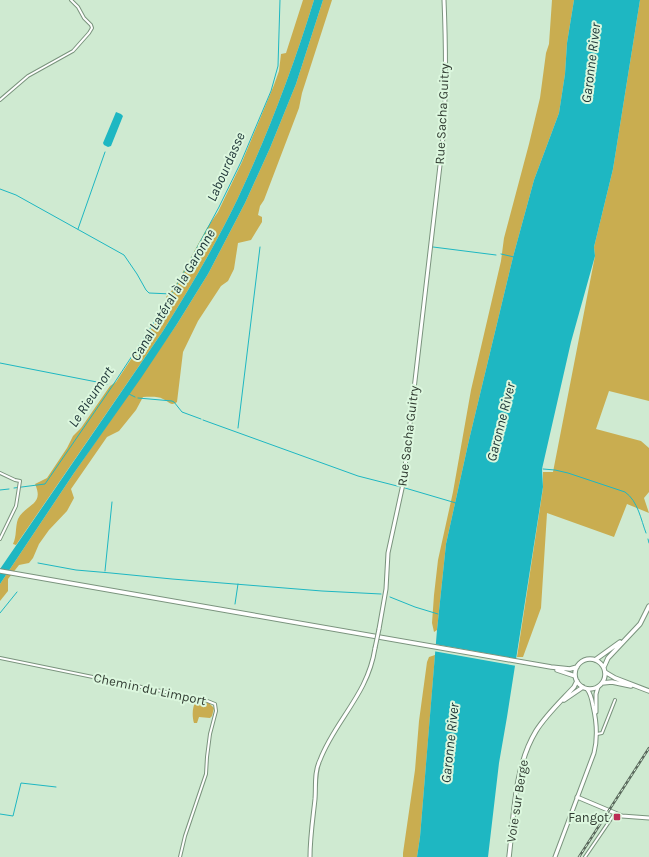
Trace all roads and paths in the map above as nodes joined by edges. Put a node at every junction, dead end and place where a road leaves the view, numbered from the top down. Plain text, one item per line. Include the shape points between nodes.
1 (71, 0) edge
2 (444, 0) edge
3 (0, 100) edge
4 (0, 473) edge
5 (0, 539) edge
6 (0, 571) edge
7 (649, 606) edge
8 (632, 633) junction
9 (0, 658) edge
10 (595, 660) junction
11 (548, 667) junction
12 (577, 667) junction
13 (604, 667) junction
14 (605, 672) junction
15 (575, 676) junction
16 (577, 681) junction
17 (602, 683) junction
18 (598, 687) junction
19 (585, 688) junction
20 (648, 690) edge
21 (615, 700) dead end
22 (556, 707) junction
23 (596, 718) junction
24 (597, 734) junction
25 (577, 797) junction
26 (615, 813) junction
27 (649, 818) edge
28 (180, 857) edge
29 (310, 857) edge
30 (508, 857) edge
31 (555, 857) edge
32 (585, 857) edge

1 - 3 street via 91,25 89,33 73,51 28,76
2 - 29 street, Rue Sacha Guitry, bridge via 444,127 403,484 388,554 386,589 371,666 317,767
4 - 5 street via 20,481 16,506
6 - 11 main road
7 - 8 main road
8 - 10 main road
8 - 13 main road via 609,656
9 - 28 street, Chemin du Limport via 215,704 206,774
10 - 12 main road via 586,660
10 - 13 main road
11 - 12 main road
11 - 15 main road
12 - 15 main road
13 - 14 main road
14 - 17 main road
14 - 20 main road
15 - 16 main road
16 - 19 main road
16 - 22 main road
17 - 18 main road
17 - 20 main road
18 - 19 main road
18 - 23 street
19 - 22 main road via 574,692
19 - 23 street via 591,695
21 - 24 street via 602,733
22 - 30 main road, Voie sur Berge via 536,731 524,757
23 - 24 street
24 - 25 street via 594,754
25 - 26 street
25 - 31 street
26 - 27 street
26 - 32 street

